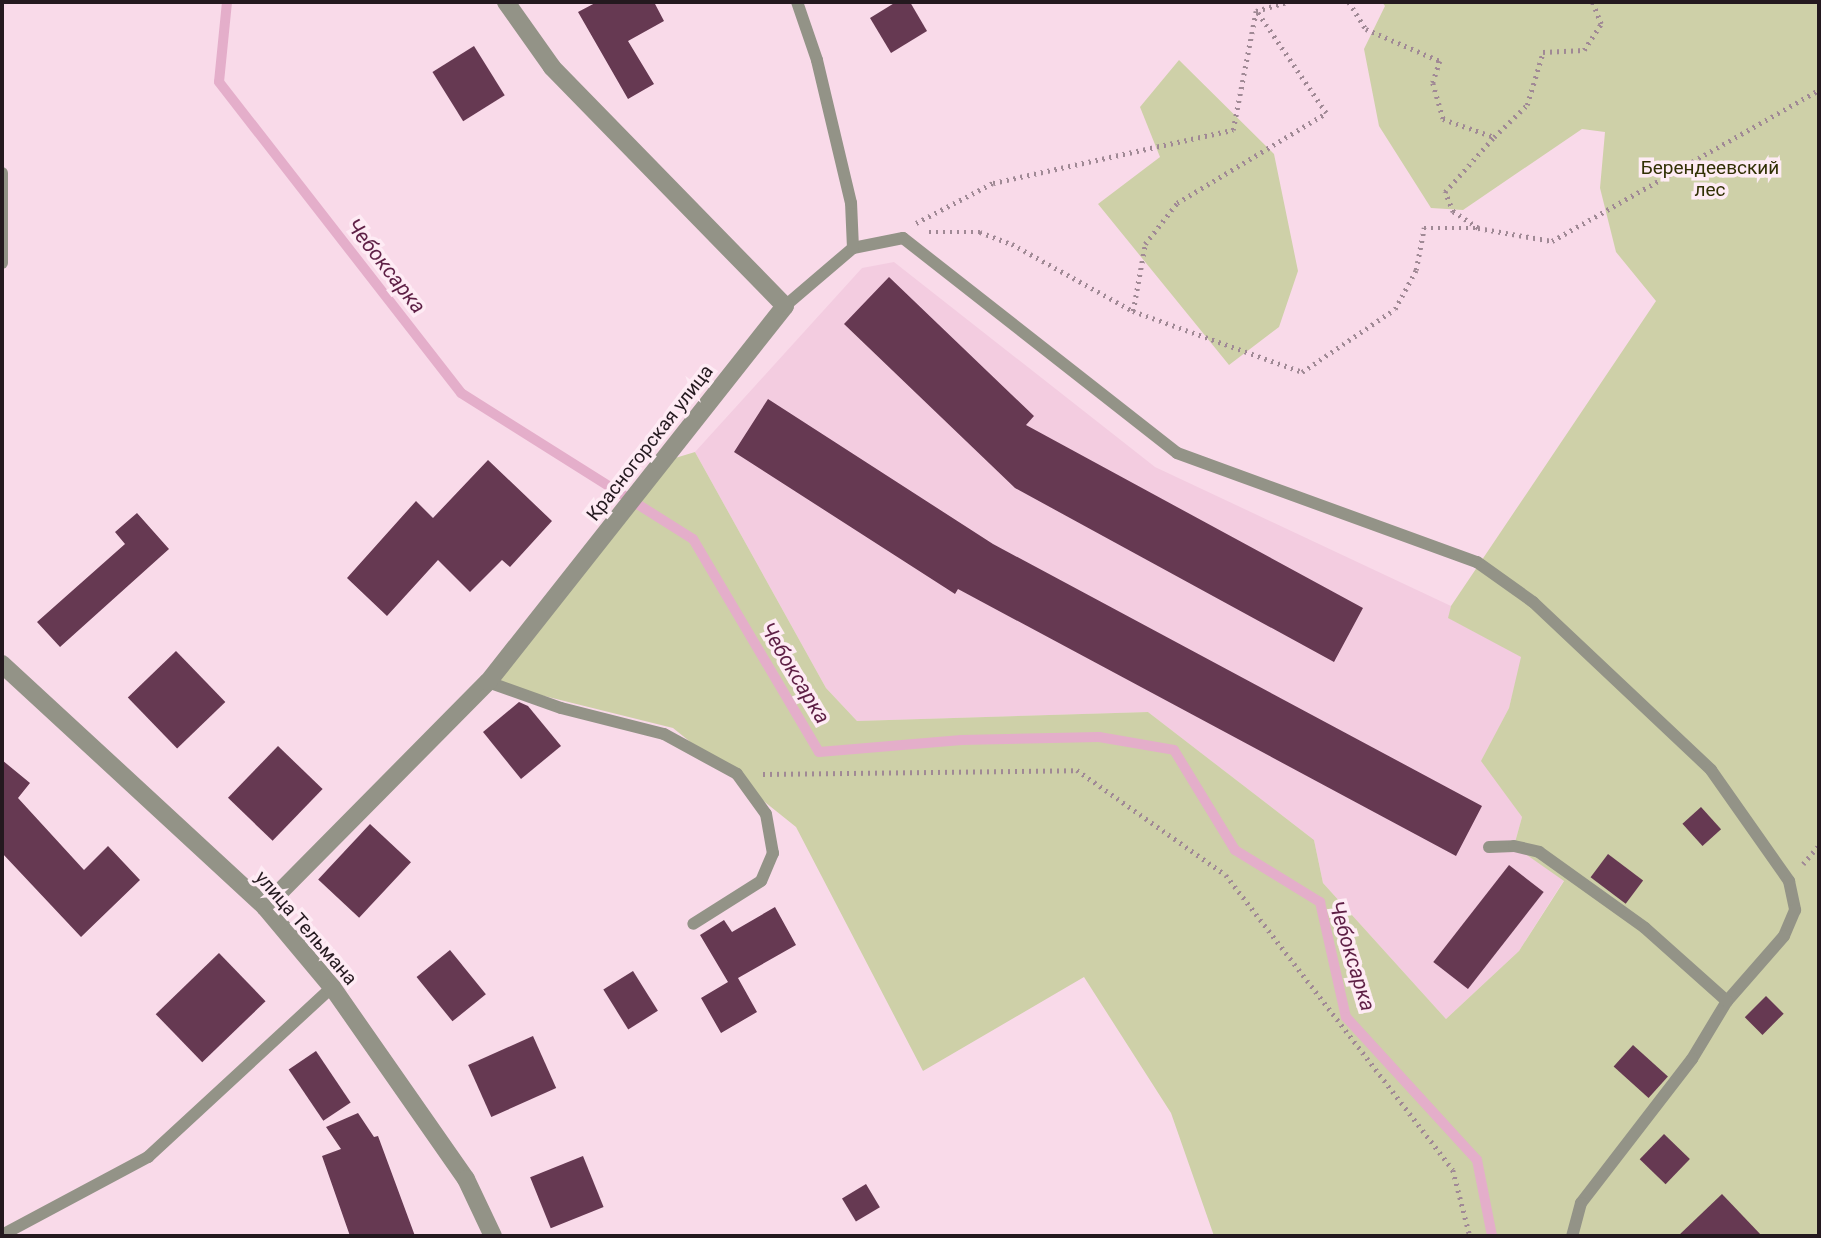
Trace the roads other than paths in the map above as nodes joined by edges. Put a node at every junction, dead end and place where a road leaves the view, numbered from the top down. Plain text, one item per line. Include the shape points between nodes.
1 (506, 2) edge
2 (797, 2) edge
3 (2, 173) edge
4 (853, 248) junction
5 (2, 263) edge
6 (785, 306) junction
7 (2, 664) edge
8 (488, 682) junction
9 (1489, 847) dead end
10 (265, 907) junction
11 (693, 924) dead end
12 (332, 987) junction
13 (1727, 1001) junction
14 (2, 1235) edge
15 (493, 1236) edge
16 (1572, 1236) edge

1 - 6 street via 552,67
2 - 4 lane via 817,60 848,190
3 - 5 lane
4 - 6 lane
4 - 13 lane via 903,238 1177,453 1476,562 1533,602 1711,770 1789,881 1795,910 1784,936
6 - 8 street, Красногорская улица
7 - 10 street, улица Тельмана
8 - 10 street, Красногорская улица
8 - 11 lane via 561,708 664,734 737,774 766,814 773,853 761,881
9 - 13 lane via 1539,852 1645,928
10 - 12 street, улица Тельмана
12 - 14 lane via 148,1157
12 - 15 street, улица Тельмана via 466,1179
13 - 16 lane via 1692,1059 1581,1203

